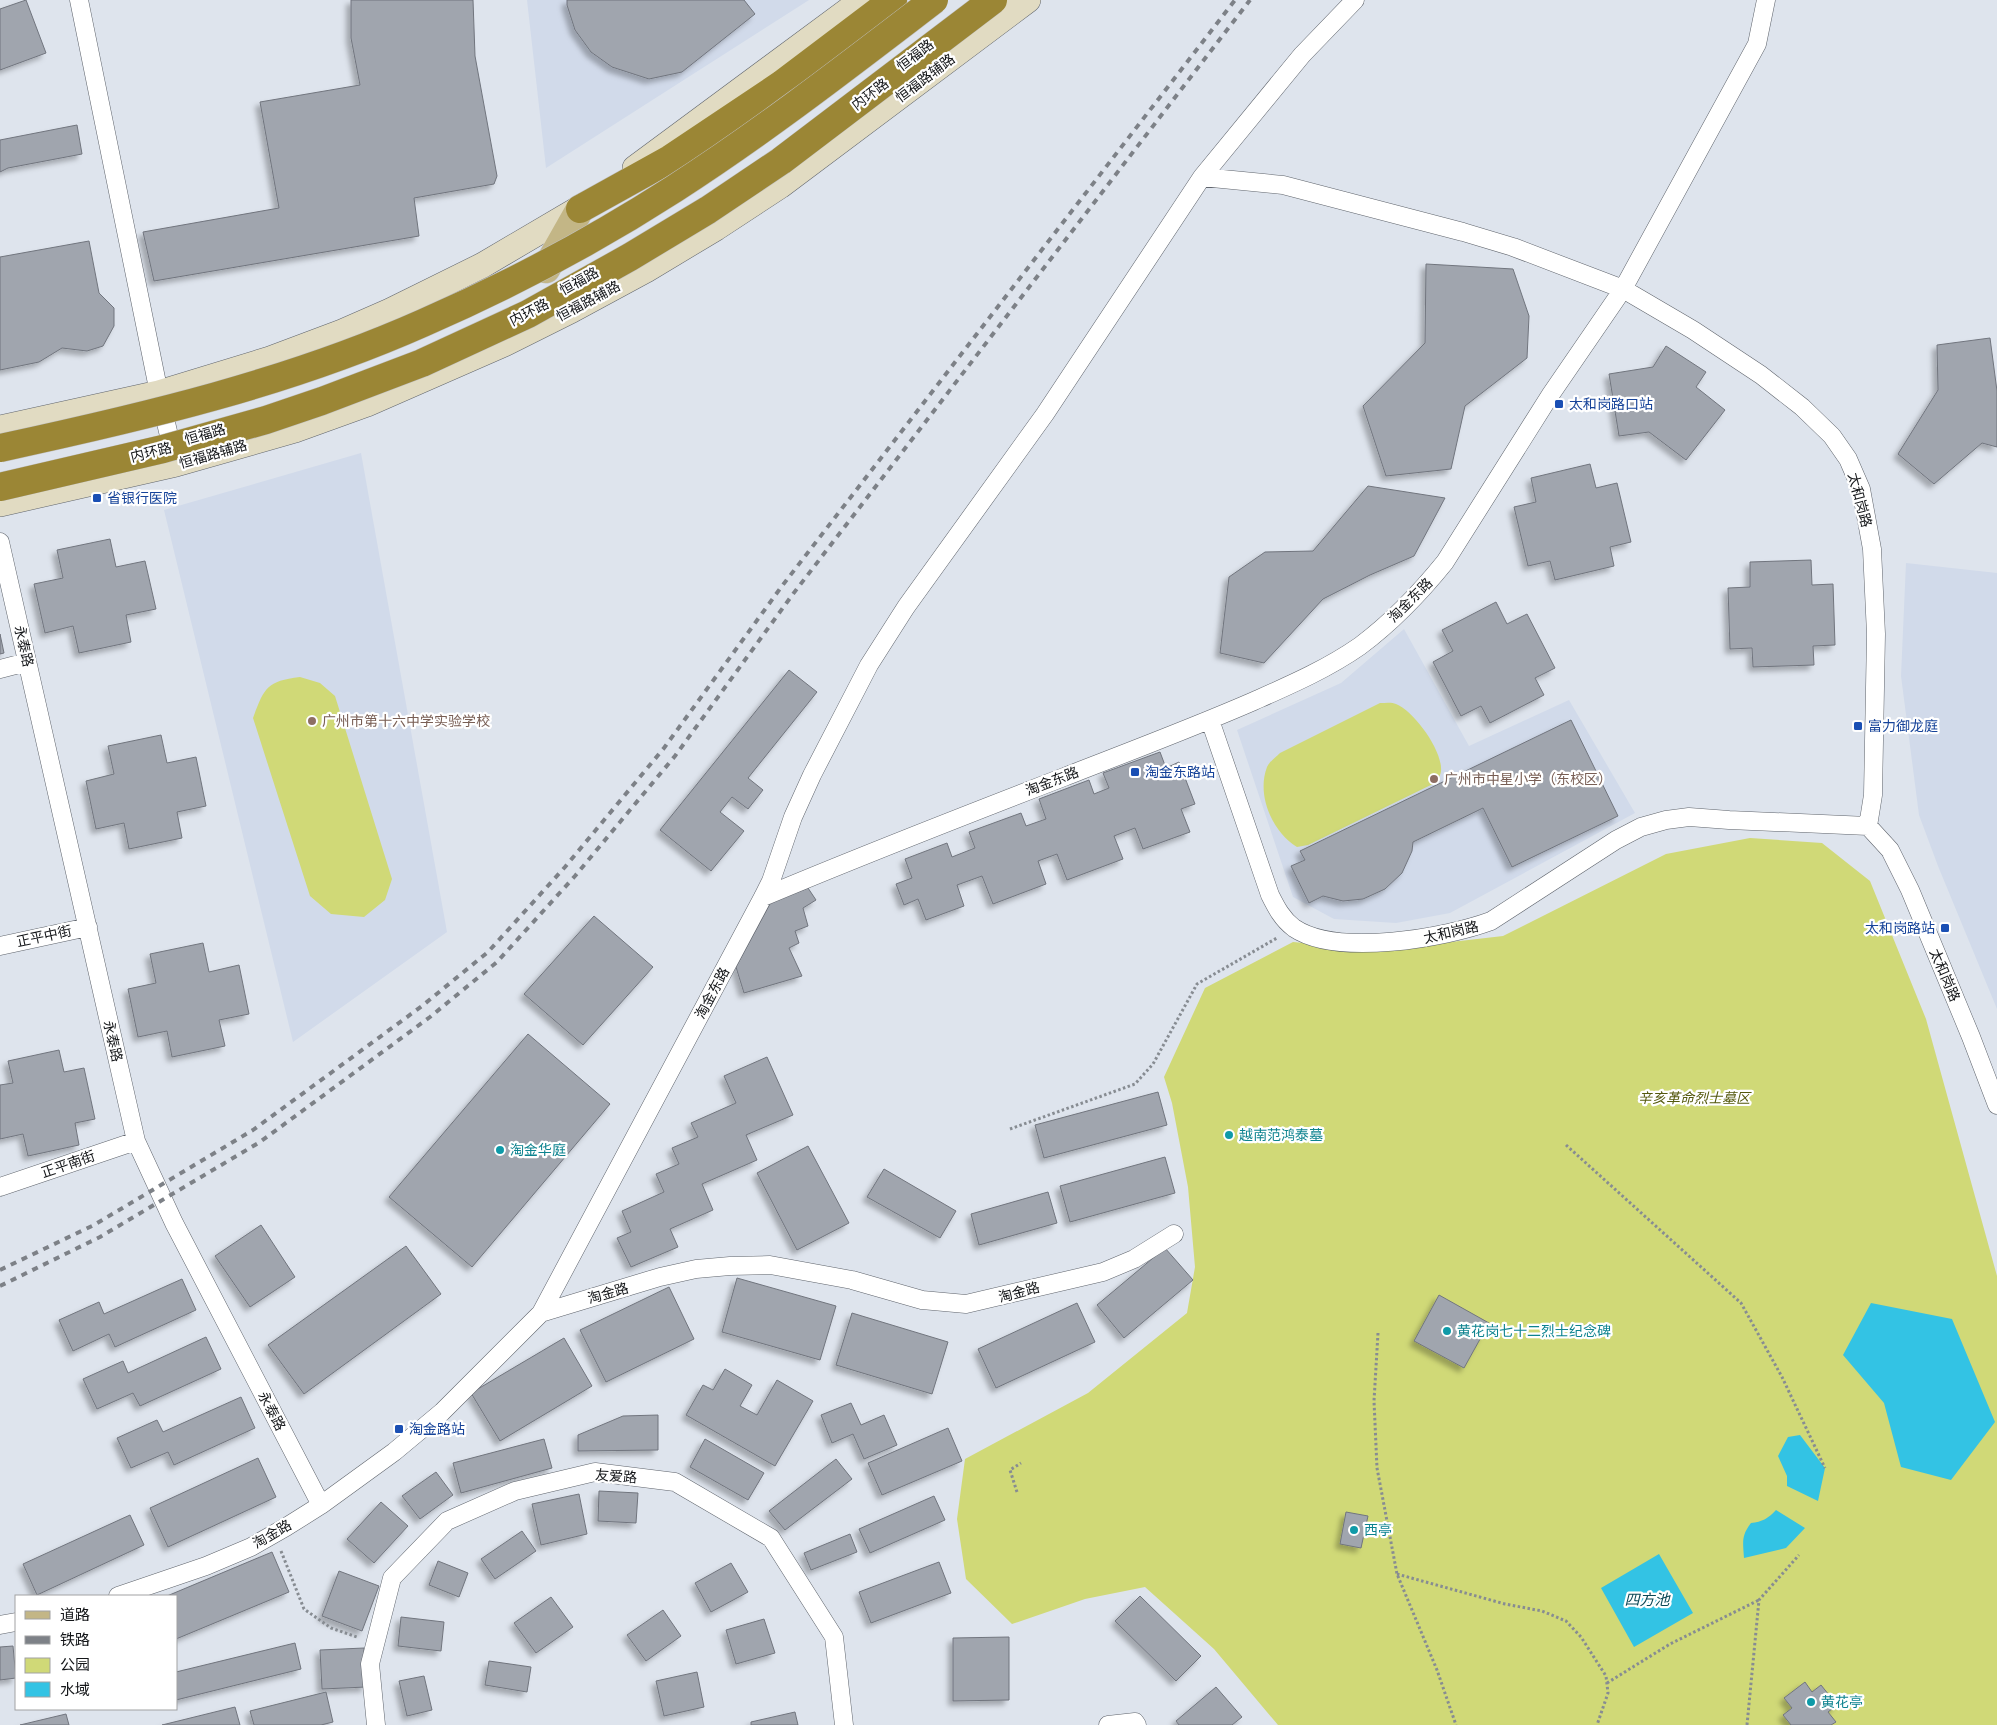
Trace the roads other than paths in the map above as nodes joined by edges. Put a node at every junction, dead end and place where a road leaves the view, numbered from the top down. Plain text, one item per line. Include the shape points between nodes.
1 (79, 0) edge
2 (862, 0) edge
3 (893, 0) edge
4 (934, 0) edge
5 (943, 0) edge
6 (987, 0) edge
7 (992, 0) edge
8 (1028, 0) edge
9 (1355, 0) edge
10 (1766, 0) edge
11 (1202, 177) junction
12 (580, 209) junction
13 (546, 268) junction
14 (1623, 289) junction
15 (162, 405) junction
16 (0, 428) edge
17 (0, 448) edge
18 (0, 453) edge
19 (174, 454) junction
20 (0, 485) edge
21 (0, 504) edge
22 (0, 542) edge
23 (27, 662) junction
24 (0, 670) edge
25 (1210, 720) junction
26 (1868, 826) junction
27 (763, 897) junction
28 (88, 927) junction
29 (0, 946) edge
30 (1997, 1106) edge
31 (136, 1141) junction
32 (0, 1187) edge
33 (1174, 1234) dead end
34 (542, 1313) junction
35 (321, 1505) junction
36 (121, 1595) edge
37 (15, 1622) edge
38 (0, 1625) edge
39 (376, 1725) edge
40 (844, 1725) edge
41 (1108, 1725) edge
42 (1137, 1725) edge

1 - 15 street
2 - 12 main road
3 - 12 highway via 782,84 670,159
4 - 17 highway, bridge via 704,169 604,231 512,282 422,324 246,389 154,414
5 - 13 main road, 恒福路 via 725,161 595,242
6 - 19 main road, 恒福路 via 747,179 688,218 548,298 363,382 210,434
7 - 20 highway, 内环路, bridge via 781,161 708,210 528,314 422,362 266,420 162,449
8 - 19 main road, 恒福路辅路 via 780,186 646,270 572,310 504,344 367,404 295,430
9 - 11 street via 1302,55
10 - 14 street, 淘金东路 via 1757,44
11 - 14 street, 太和岗路 via 1283,185 1453,230 1513,247
11 - 27 street via 1045,414 906,607 869,665 812,774
12 - 13 main road
12 - 15 main road via 483,265 390,312
13 - 15 main road, 恒福路 via 433,324 284,381
14 - 25 street, 淘金东路 via 1551,394 1461,540 1424,588 1395,617 1332,664
14 - 26 street, 太和岗路 via 1693,330 1761,376 1808,413 1832,436 1848,459 1867,519 1875,589 1873,786
15 - 16 main road
15 - 18 main road, 恒福路
15 - 19 street
19 - 20 main road, 恒福路
19 - 21 main road, 恒福路辅路
22 - 23 street, 永泰路
23 - 24 street
23 - 28 street, 永泰路
25 - 26 street, 太和岗路 via 1270,895 1280,914 1294,928 1326,940 1363,943 1423,939 1491,922 1616,840 1641,827 1666,820 1689,817
25 - 27 street, 淘金东路 via 910,836
26 - 30 street, 太和岗路 via 1890,850 1910,890
27 - 34 street, 淘金东路
28 - 29 street, 正平中街
28 - 31 street, 永泰路
31 - 32 street, 正平南街
31 - 35 street, 永泰路 via 178,1232
33 - 34 street, 淘金路 via 1134,1259 1103,1272 966,1304 922,1300 852,1280 778,1267 730,1266 660,1277
34 - 35 street, 淘金路 via 442,1412
35 - 36 street, 淘金路 via 251,1547
37 - 38 street
39 - 40 street, 友爱路 via 370,1664 392,1578 447,1521 515,1491 595,1472 675,1482 771,1538 834,1637
41 - 42 street via 1135,1722

